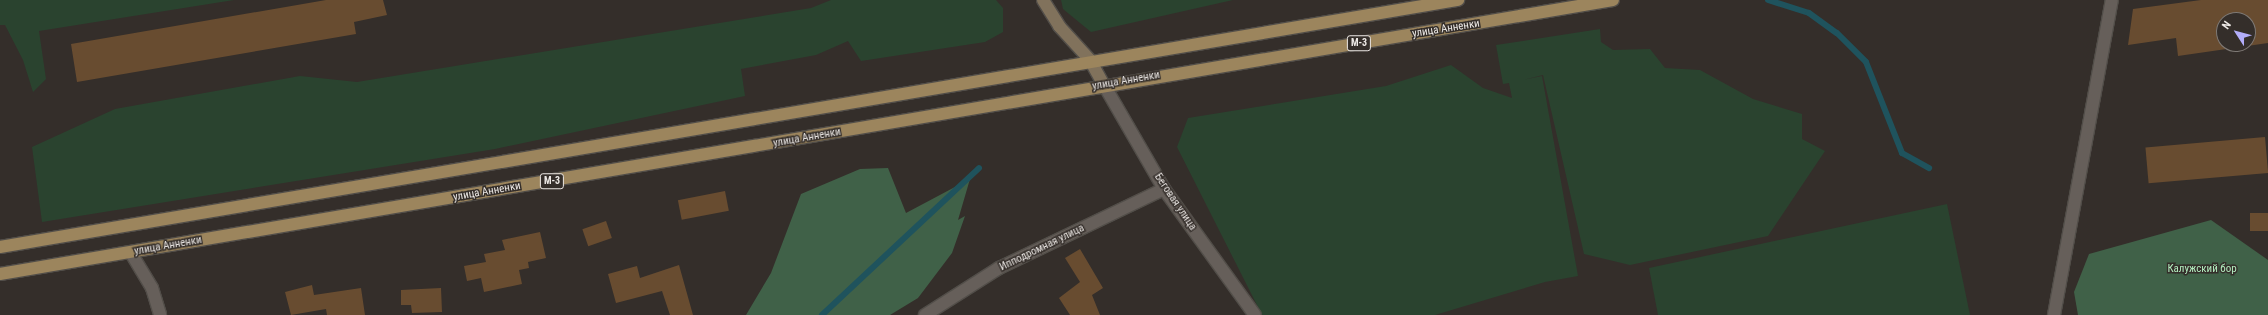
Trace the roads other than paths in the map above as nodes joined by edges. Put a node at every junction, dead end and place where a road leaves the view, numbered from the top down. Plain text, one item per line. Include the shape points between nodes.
1 (1042, 0) edge
2 (1458, 0) edge
3 (1613, 0) edge
4 (2112, 0) edge
5 (1090, 60) junction
6 (1104, 85) junction
7 (1164, 189) junction
8 (0, 247) edge
9 (130, 253) junction
10 (0, 274) edge
11 (160, 315) edge
12 (925, 315) edge
13 (1255, 315) edge
14 (2054, 315) edge

1 - 5 street via 1059,26
2 - 5 main road, М-3
3 - 6 main road, улица Анненки / М-3
4 - 14 street
5 - 6 street
5 - 8 main road, М-3
6 - 7 street, Беговая улица
6 - 9 main road, улица Анненки / М-3
7 - 12 street, Ипподромная улица via 999,268
7 - 13 street, Беговая улица
9 - 10 main road, улица Анненки / М-3
9 - 11 street via 152,288

